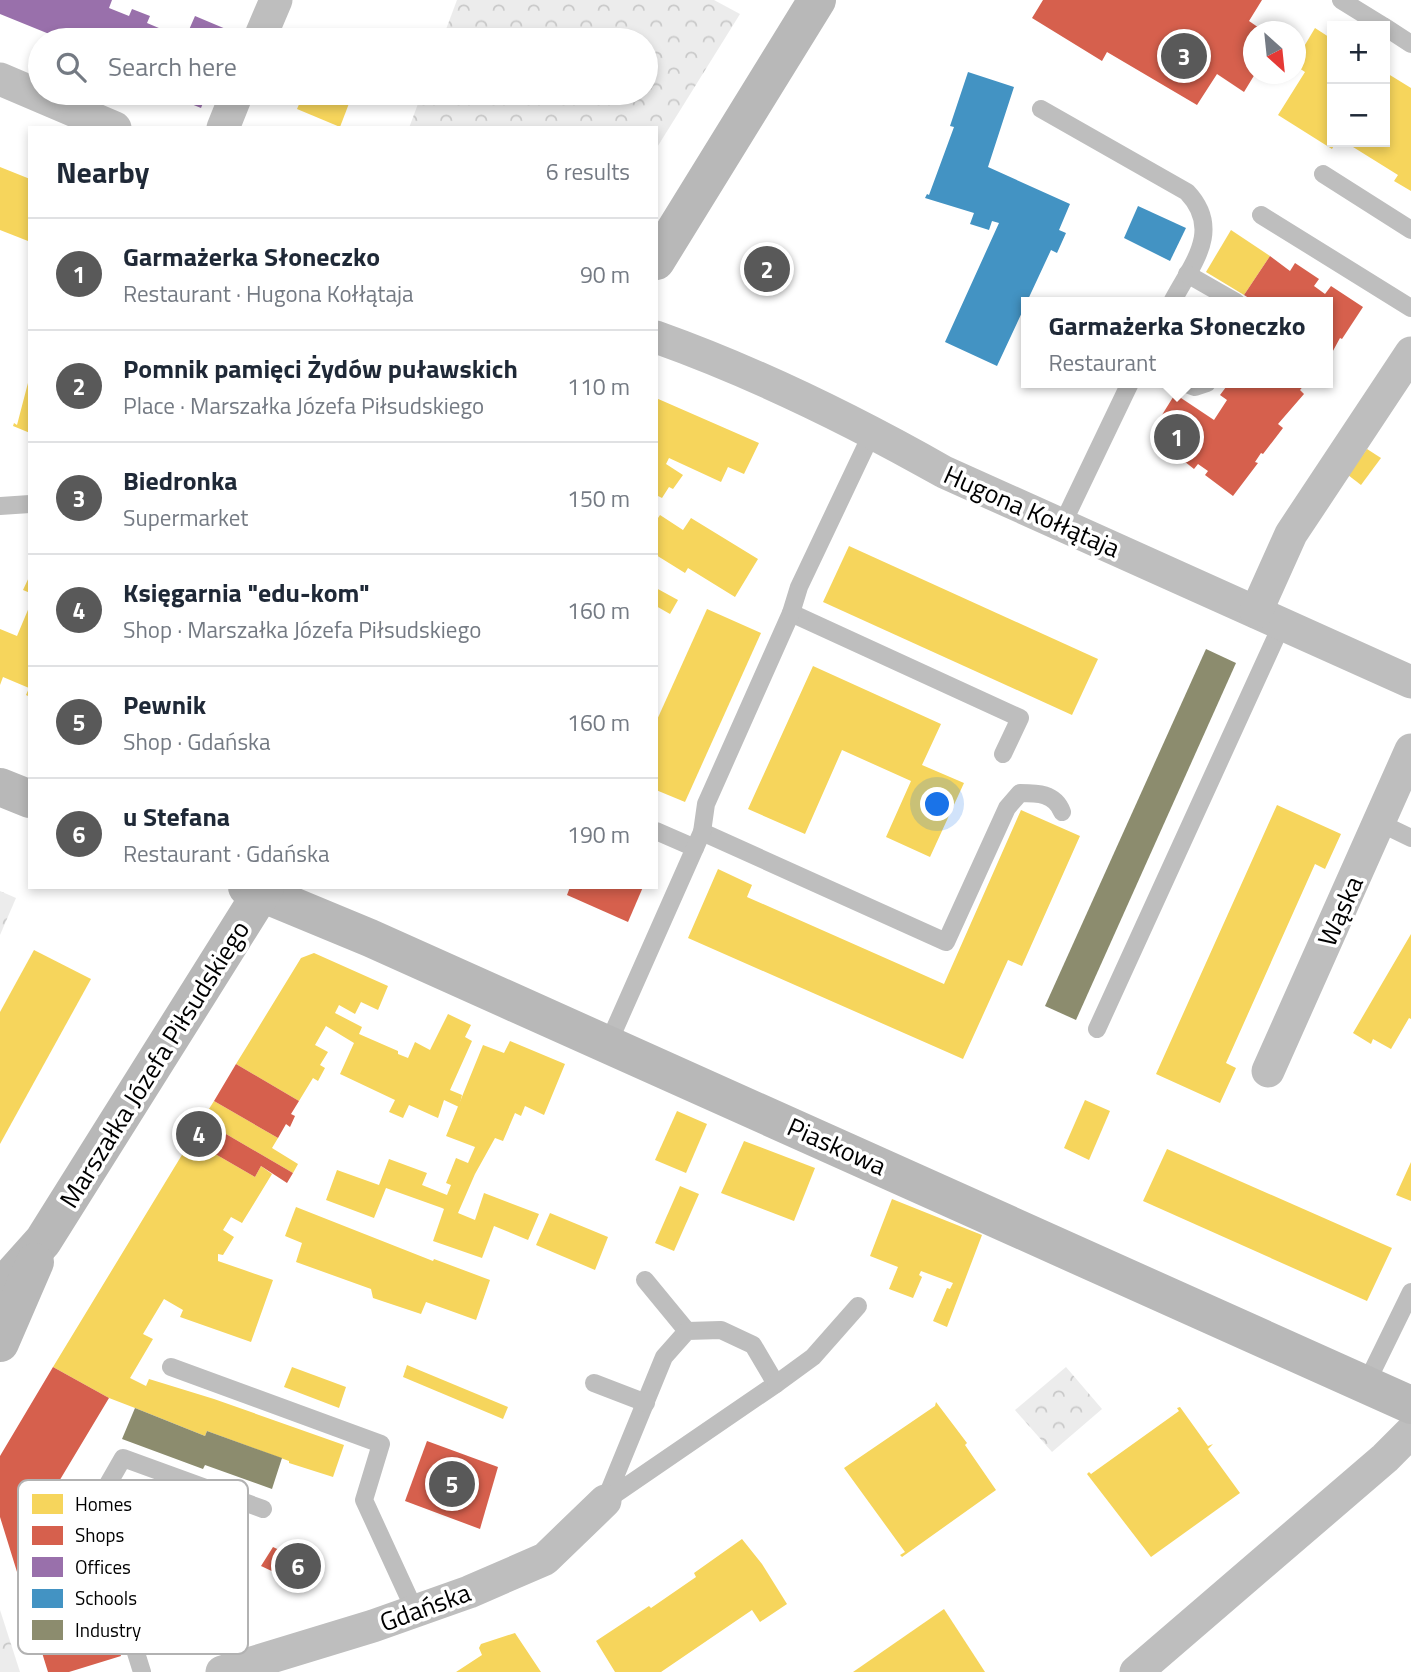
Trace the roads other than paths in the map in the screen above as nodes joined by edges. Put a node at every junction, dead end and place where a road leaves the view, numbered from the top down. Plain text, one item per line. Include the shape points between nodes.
1 (276, 0) edge
2 (817, 0) edge
3 (1341, 0) edge
4 (1374, 21) edge
5 (264, 28) edge
6 (1390, 31) edge
7 (1411, 44) edge
8 (0, 79) edge
9 (28, 91) edge
10 (62, 105) edge
11 (232, 105) edge
12 (1041, 109) dead end
13 (111, 126) edge
14 (223, 126) edge
15 (1323, 174) dead end
16 (1261, 215) dead end
17 (1411, 230) edge
18 (658, 258) edge
19 (1187, 274) junction
20 (1175, 297) edge
21 (1227, 297) edge
22 (1411, 309) edge
23 (658, 338) edge
24 (1411, 353) edge
25 (1128, 388) edge
26 (873, 431) junction
27 (28, 504) edge
28 (0, 506) edge
29 (1062, 525) junction
30 (790, 612) junction
31 (1269, 618) junction
32 (1411, 682) edge
33 (1411, 750) edge
34 (1003, 754) dead end
35 (0, 787) edge
36 (28, 798) edge
37 (1062, 812) dead end
38 (1380, 822) junction
39 (658, 831) edge
40 (1411, 838) edge
41 (698, 840) junction
42 (258, 889) edge
43 (1097, 1029) dead end
44 (608, 1044) junction
45 (1268, 1071) dead end
46 (43, 1241) junction
47 (645, 1280) dead end
48 (0, 1289) edge
49 (1411, 1292) edge
50 (858, 1306) dead end
51 (687, 1331) junction
52 (0, 1343) edge
53 (171, 1367) dead end
54 (594, 1383) dead end
55 (776, 1384) junction
56 (1366, 1384) junction
57 (646, 1403) junction
58 (1411, 1405) edge
59 (1411, 1432) edge
60 (110, 1480) edge
61 (183, 1480) edge
62 (605, 1501) junction
63 (248, 1504) edge
64 (263, 1509) dead end
65 (415, 1611) junction
66 (136, 1654) edge
67 (284, 1663) edge
68 (142, 1672) edge
69 (222, 1672) edge
70 (1136, 1672) edge

1 - 5 street
2 - 18 main road
3 - 4 lane
6 - 7 lane
8 - 9 street
10 - 13 street
11 - 14 street
12 - 19 lane via 1187,192 1198,203 1204,219 1203,242
15 - 17 lane
16 - 22 lane
19 - 20 lane
19 - 21 lane
23 - 26 street, Hugona Kołłątaja
24 - 31 street via 1291,534
25 - 29 lane
26 - 29 street, Hugona Kołłątaja via 944,472
26 - 30 lane
27 - 28 lane
29 - 31 street, Hugona Kołłątaja
30 - 34 lane via 1020,718
30 - 41 lane via 706,804
31 - 32 street, Hugona Kołłątaja
31 - 43 lane
33 - 38 street, Wąska
35 - 36 main road
37 - 41 lane via 1059,804 1043,793 1020,793 1007,808 946,942
38 - 40 lane
38 - 45 street, Wąska
39 - 41 lane
41 - 44 lane
42 - 44 main road, Piaskowa
42 - 46 main road, Marszałka Józefa Piłsudskiego
44 - 56 main road, Piaskowa
46 - 48 main road, Marszałka Józefa Piłsudskiego
46 - 52 main road, Marszałka Józefa Piłsudskiego
47 - 51 lane
49 - 56 lane
50 - 55 lane via 813,1357
51 - 55 lane via 721,1329 753,1345
51 - 57 lane via 664,1357
53 - 65 lane via 381,1444 364,1500
54 - 57 lane
55 - 62 lane
56 - 58 main road, Piaskowa
57 - 62 lane
59 - 70 street
60 - 61 lane via 123,1458
62 - 65 street, Gdańska via 545,1559
63 - 64 lane
65 - 67 street, Gdańska
66 - 68 lane
67 - 69 street, Gdańska

